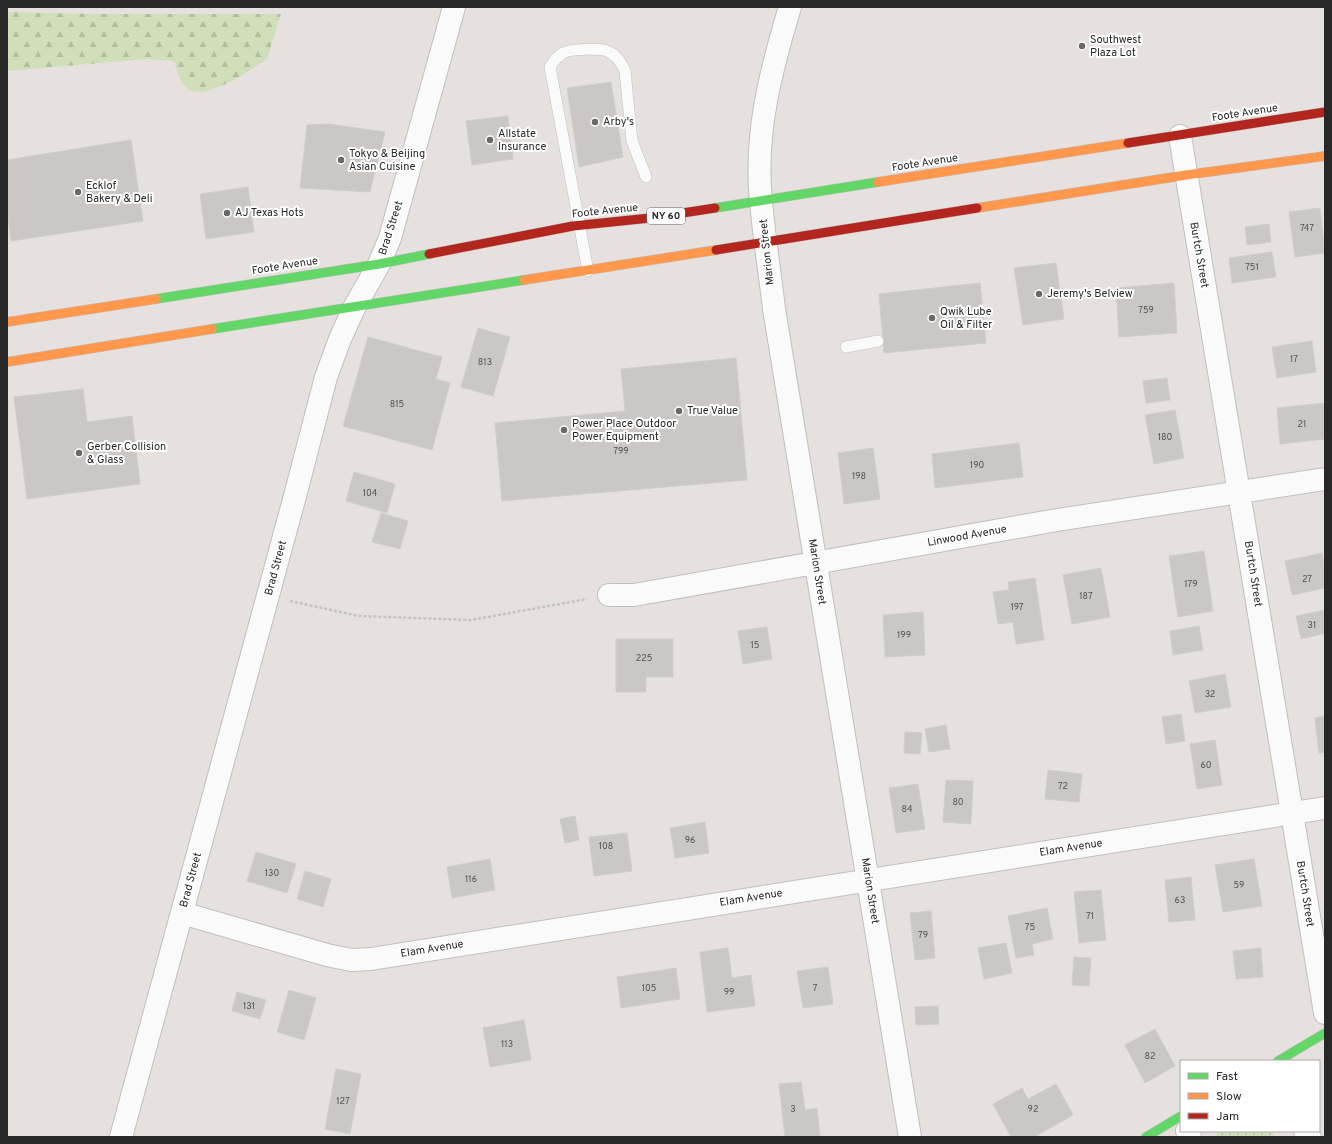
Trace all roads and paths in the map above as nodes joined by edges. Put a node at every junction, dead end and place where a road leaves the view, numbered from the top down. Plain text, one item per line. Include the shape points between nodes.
1 (454, 7) edge
2 (790, 7) edge
3 (1325, 112) edge
4 (1180, 136) junction
5 (1325, 156) edge
6 (1186, 175) junction
7 (646, 177) dead end
8 (761, 201) junction
9 (579, 225) junction
10 (766, 242) junction
11 (380, 264) junction
12 (588, 271) junction
13 (354, 308) junction
14 (7, 322) edge
15 (878, 341) dead end
16 (846, 347) dead end
17 (7, 362) edge
18 (1325, 479) edge
19 (1239, 492) junction
20 (816, 563) junction
21 (609, 595) joint
22 (268, 596) junction
23 (1325, 808) edge
24 (1293, 813) junction
25 (868, 879) junction
26 (182, 913) junction
27 (1325, 1013) edge
28 (1325, 1033) edge
29 (1280, 1060) edge
30 (1180, 1122) edge
31 (120, 1137) edge
32 (910, 1137) edge
33 (1146, 1137) edge

1 - 11 street, Brad Street via 394,225
2 - 8 street, Marion Street via 765,103 761,133
3 - 4 main road, Foote Avenue / NY 60
4 - 6 street, Burtch Street
4 - 8 main road, Foote Avenue / NY 60
5 - 6 main road
6 - 10 main road
6 - 19 street, Burtch Street
7 - 9 lane via 632,141 622,63 606,50 564,52 550,67
8 - 9 main road, Foote Avenue / NY 60 via 650,218
8 - 10 street, Marion Street
9 - 11 main road, Foote Avenue / NY 60
9 - 12 lane
10 - 12 main road
10 - 20 street, Marion Street via 774,309
11 - 13 street, Brad Street
11 - 14 main road, Foote Avenue / NY 60
12 - 13 main road
13 - 17 main road
13 - 22 street, Brad Street via 326,377
15 - 16 lane
18 - 19 street, Linwood Avenue
19 - 20 street, Linwood Avenue
19 - 24 street, Burtch Street
20 - 21 street, Linwood Avenue via 634,595
20 - 25 street, Marion Street
21 - 22 path via 471,620 359,616
22 - 26 street, Brad Street
23 - 24 street, Elam Avenue
24 - 25 street, Elam Avenue
24 - 27 street, Burtch Street
25 - 26 street, Elam Avenue via 364,960 327,955
25 - 32 street, Marion Street
26 - 31 street, Brad Street
28 - 29 main road
30 - 33 main road

